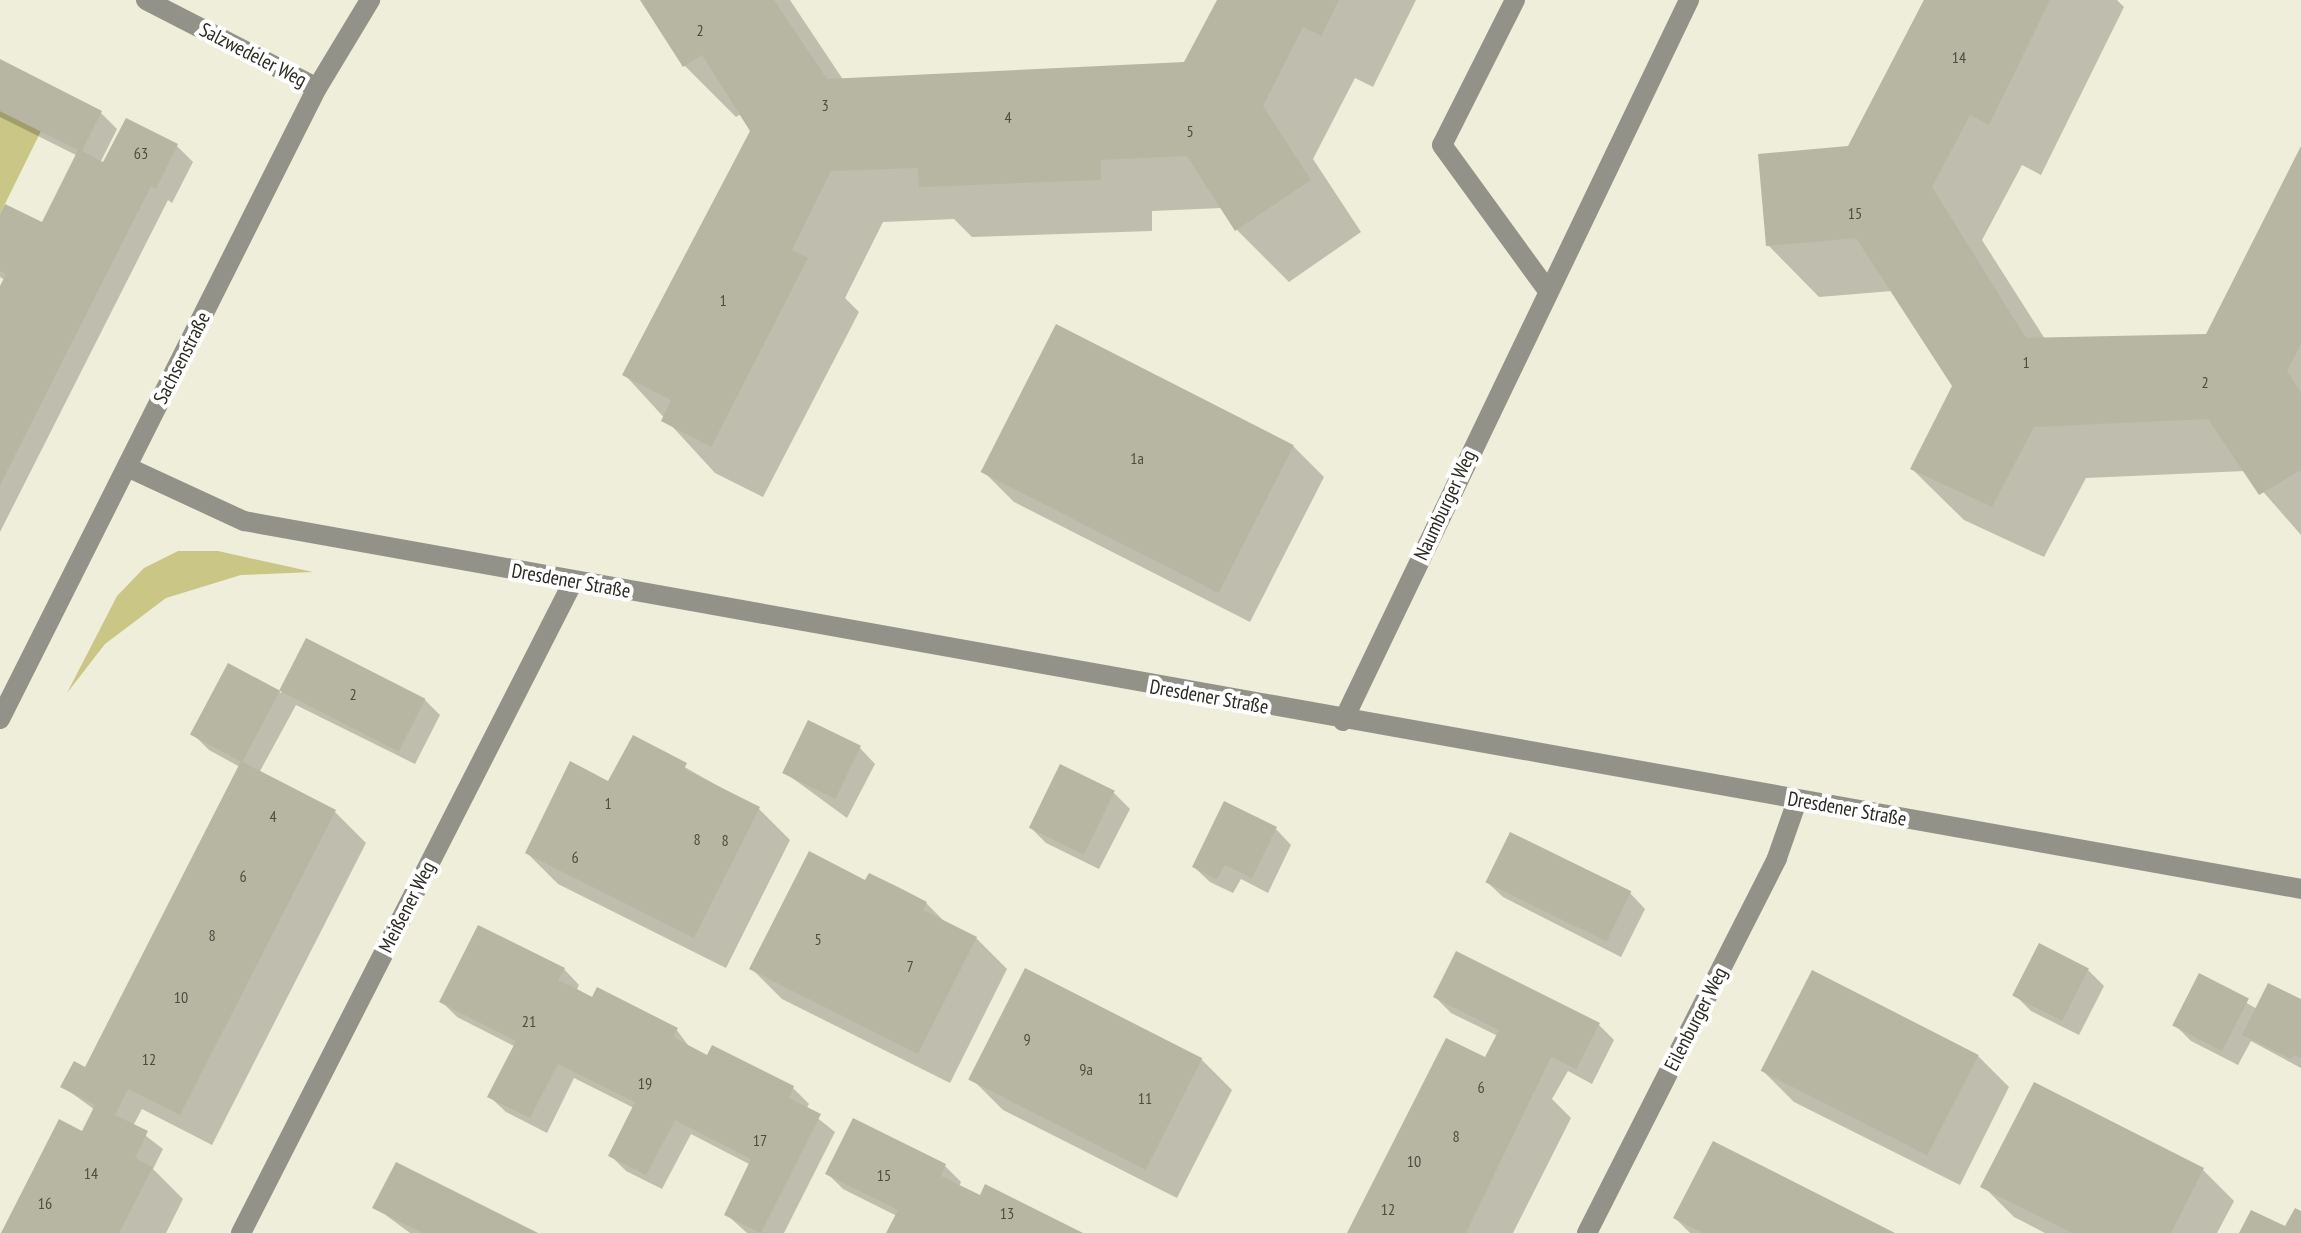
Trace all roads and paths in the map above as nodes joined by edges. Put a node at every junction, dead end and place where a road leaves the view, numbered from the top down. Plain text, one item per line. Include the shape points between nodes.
1 (146, 0) edge
2 (370, 0) edge
3 (1515, 0) edge
4 (1689, 0) edge
5 (317, 88) junction
6 (1546, 288) junction
7 (127, 467) junction
8 (573, 582) junction
9 (0, 719) edge
10 (1343, 721) junction
11 (1797, 801) junction
12 (2301, 889) edge
13 (241, 1233) edge
14 (1587, 1233) edge

1 - 5 street, Salzwedeler Weg
2 - 5 street, Sachsenstraße
3 - 6 street via 1442,145
4 - 6 street, Naumburger Weg
5 - 7 street, Sachsenstraße
6 - 10 street, Naumburger Weg
7 - 8 street, Dresdener Straße via 244,521
7 - 9 street, Sachsenstraße
8 - 10 street, Dresdener Straße
8 - 13 street, Meißener Weg
10 - 11 street, Dresdener Straße
11 - 12 street, Dresdener Straße
11 - 14 street, Eilenburger Weg via 1777,858

